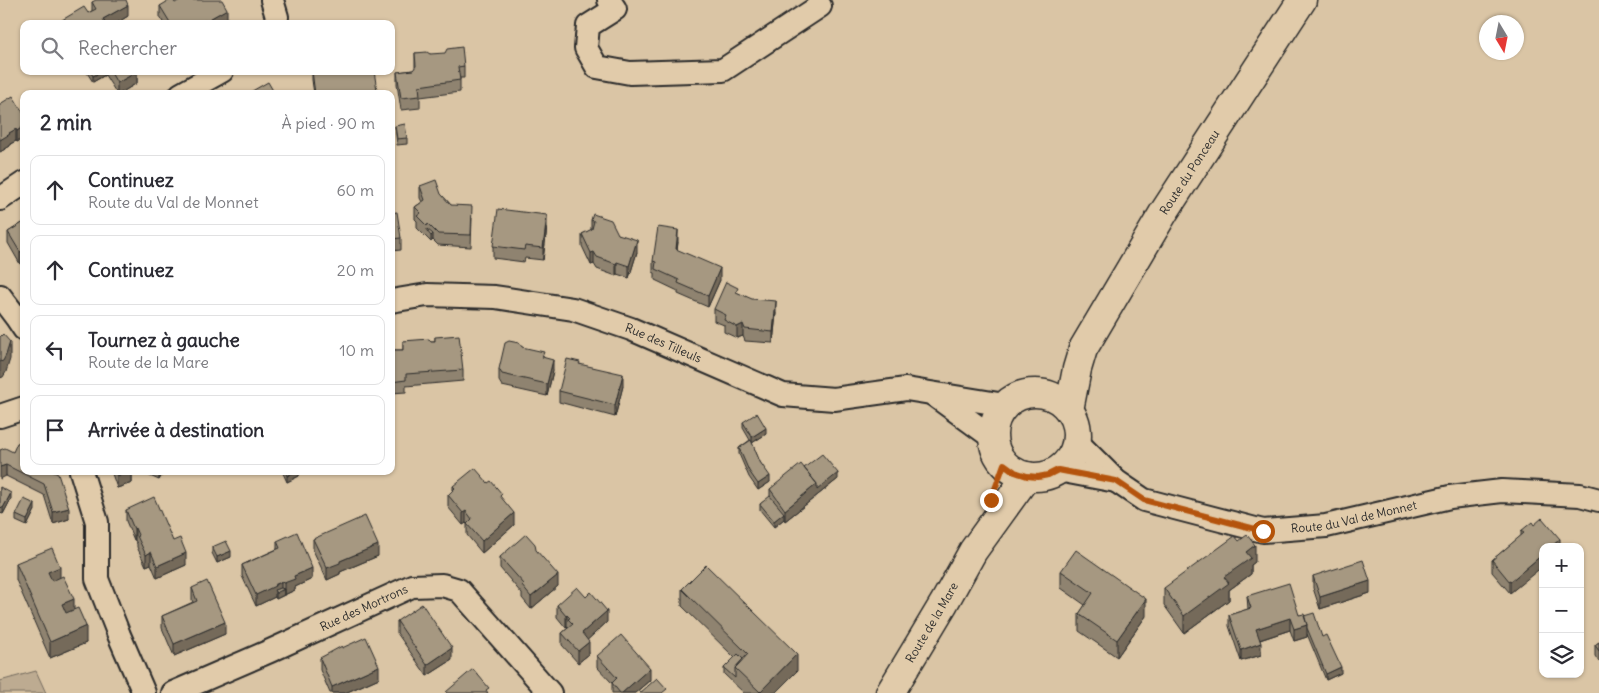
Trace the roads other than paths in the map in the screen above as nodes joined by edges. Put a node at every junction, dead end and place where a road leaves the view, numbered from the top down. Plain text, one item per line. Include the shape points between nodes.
1 (272, 0) edge
2 (609, 0) edge
3 (1302, 0) edge
4 (820, 6) dead end
5 (276, 20) edge
6 (215, 75) edge
7 (188, 90) edge
8 (20, 186) edge
9 (0, 200) edge
10 (0, 296) edge
11 (395, 300) edge
12 (20, 324) edge
13 (1083, 349) junction
14 (931, 393) junction
15 (1040, 393) junction
16 (1005, 405) junction
17 (20, 409) edge
18 (1069, 410) junction
19 (0, 416) edge
20 (992, 438) junction
21 (1076, 442) junction
22 (1016, 470) junction
23 (1058, 470) junction
24 (82, 475) edge
25 (1116, 481) junction
26 (1599, 500) edge
27 (144, 693) edge
28 (174, 693) edge
29 (550, 693) edge
30 (890, 693) edge

1 - 5 street
2 - 4 street via 615,9 588,26 586,48 597,67 630,73 723,70
3 - 13 street, Route du Ponceau via 1164,212
6 - 7 street
8 - 9 street
10 - 12 street
11 - 14 street, Rue des Tilleuls via 427,295 495,297 573,309 631,330 783,395 834,399 906,389
13 - 15 street, Route du Ponceau
13 - 18 street, Route du Ponceau
14 - 16 street, Rue des Tilleuls
14 - 20 street, Rue des Tilleuls
15 - 16 street via 1015,397
15 - 18 street via 1051,396
16 - 20 street via 998,414
17 - 19 street
18 - 21 street via 1077,430
20 - 22 street via 994,447
21 - 23 street via 1073,453
21 - 25 street, Route du Val de Monnet
22 - 23 street via 1038,477
22 - 30 street, Route de la Mare via 944,603
23 - 25 street, Route du Val de Monnet
24 - 27 street via 97,522 97,579
25 - 26 street, Route du Val de Monnet via 1144,500 1263,531 1326,526 1450,497 1502,491 1580,495
28 - 29 street, Rue des Mortrons via 412,586 442,585 459,590

